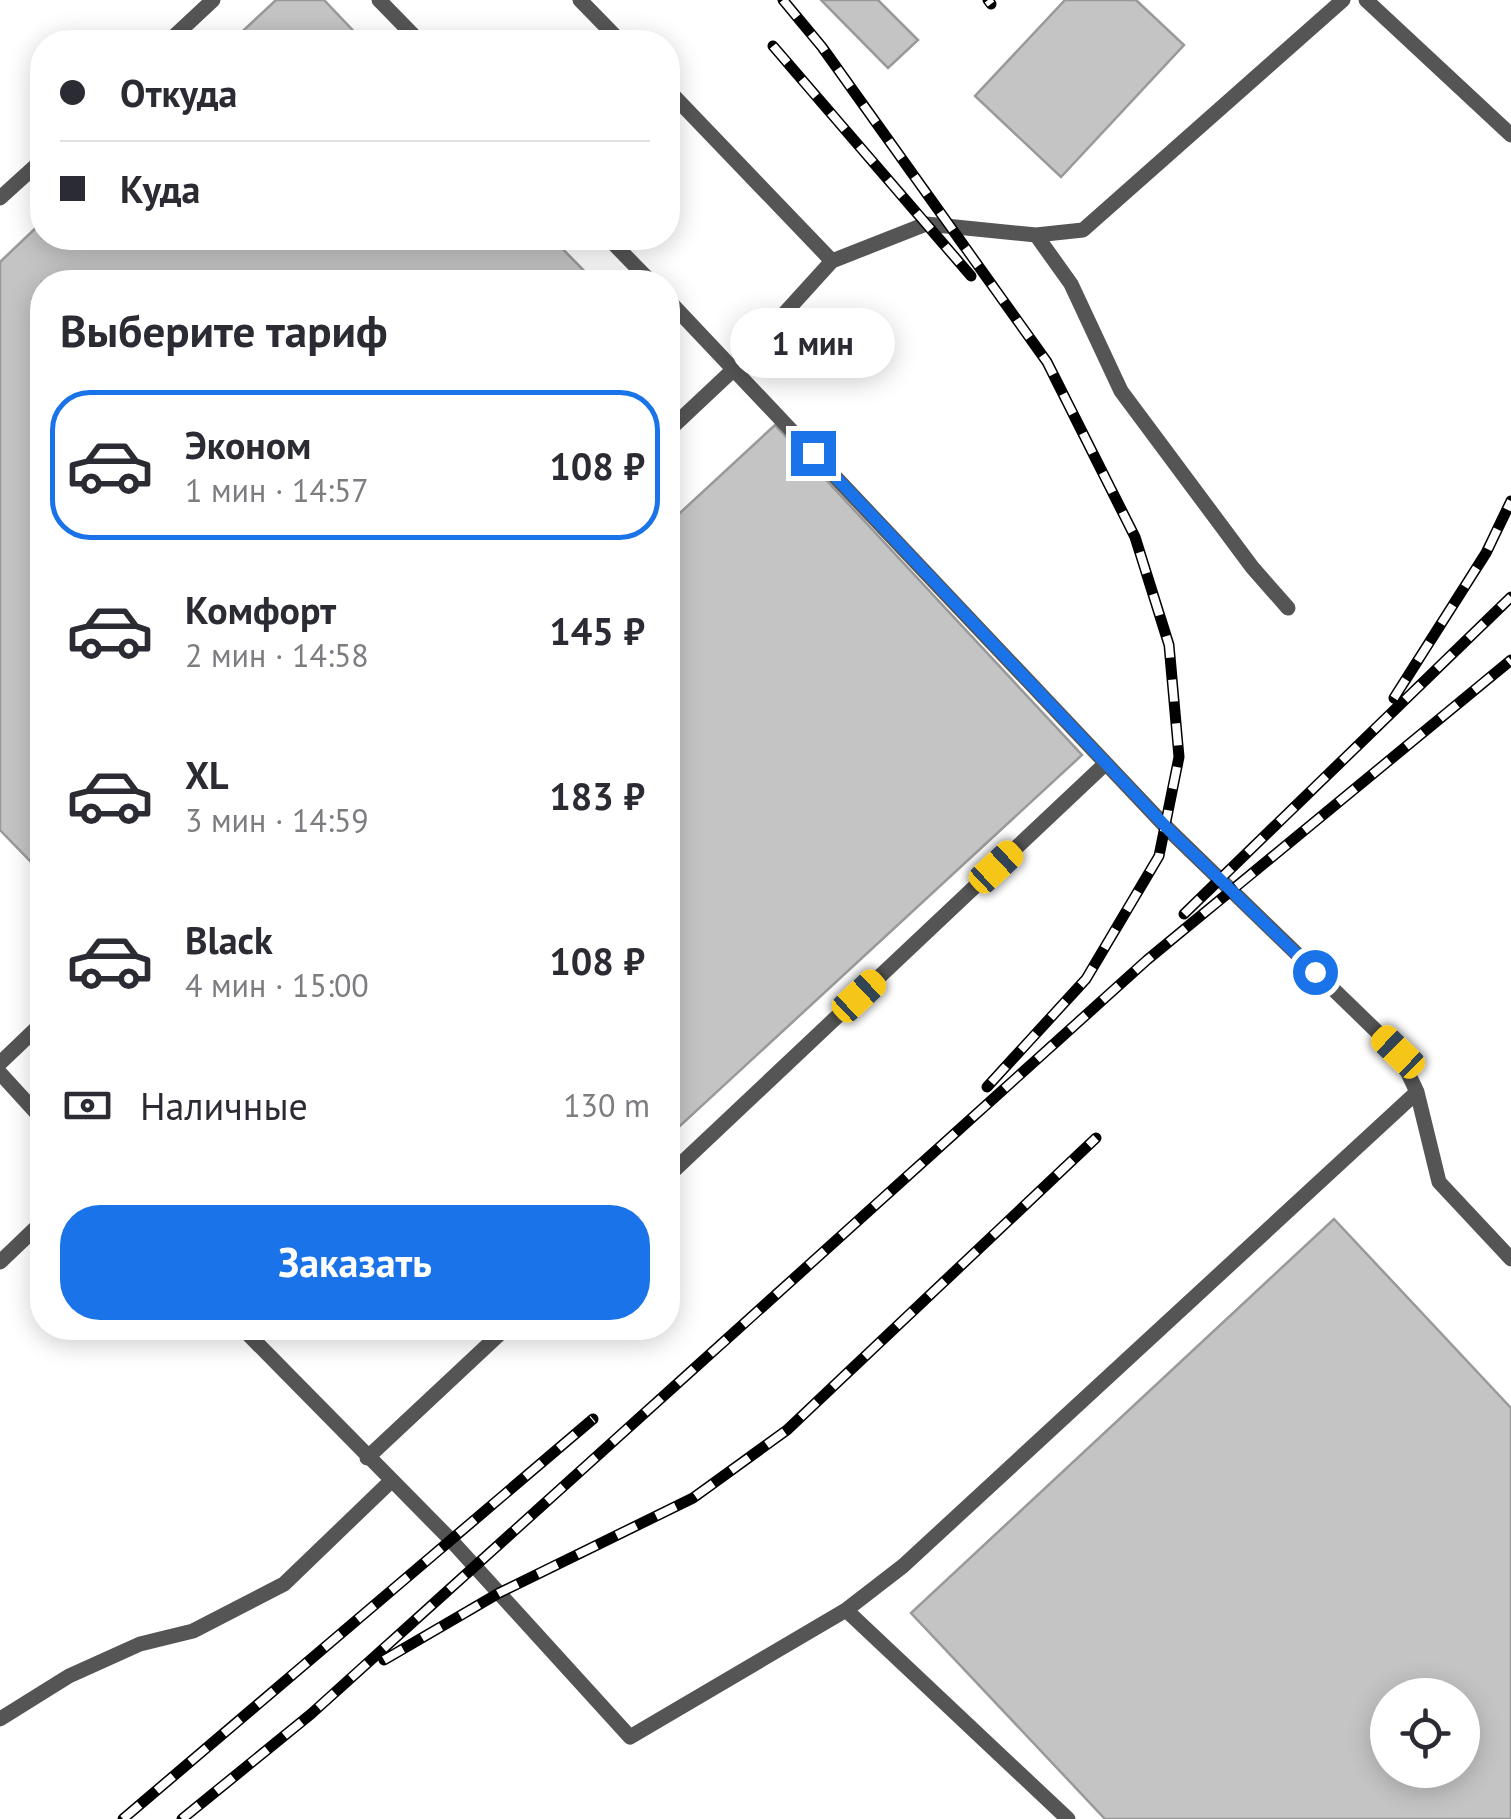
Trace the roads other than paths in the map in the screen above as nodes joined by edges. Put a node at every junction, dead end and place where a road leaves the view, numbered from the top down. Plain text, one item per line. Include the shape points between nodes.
1 (213, 0) edge
2 (379, 0) edge
3 (580, 0) edge
4 (1343, 0) edge
5 (1366, 0) edge
6 (181, 30) edge
7 (408, 30) edge
8 (609, 30) edge
9 (680, 102) edge
10 (1511, 134) edge
11 (30, 171) edge
12 (0, 179) edge
13 (21, 180) junction
14 (0, 198) edge
15 (1036, 235) junction
16 (620, 250) edge
17 (832, 260) junction
18 (639, 270) edge
19 (680, 312) edge
20 (734, 368) junction
21 (680, 420) edge
22 (1288, 608) dead end
23 (1105, 764) junction
24 (30, 1034) edge
25 (0, 1063) edge
26 (0, 1073) edge
27 (1417, 1092) junction
28 (30, 1105) edge
29 (680, 1165) edge
30 (30, 1233) edge
31 (1511, 1260) edge
32 (0, 1262) edge
33 (254, 1340) edge
34 (493, 1340) edge
35 (368, 1458) junction
36 (390, 1482) junction
37 (846, 1610) junction
38 (0, 1719) edge
39 (1068, 1819) edge

1 - 6 lane
2 - 7 lane
3 - 8 lane
4 - 15 lane via 1083,230
5 - 10 lane
9 - 17 lane
11 - 13 lane
12 - 13 lane
13 - 14 lane
15 - 17 lane via 926,224
15 - 22 lane via 1071,284 1121,391
16 - 18 lane
17 - 20 lane
19 - 20 lane
20 - 21 lane
20 - 23 lane
23 - 27 lane via 1398,1052
23 - 29 lane
24 - 25 lane
26 - 28 lane
27 - 31 lane via 1439,1182
27 - 37 lane via 903,1566
30 - 32 lane
33 - 35 lane
34 - 35 lane
35 - 36 lane
36 - 37 lane via 630,1737
36 - 38 lane via 284,1584 193,1631 140,1644 69,1676
37 - 39 lane

